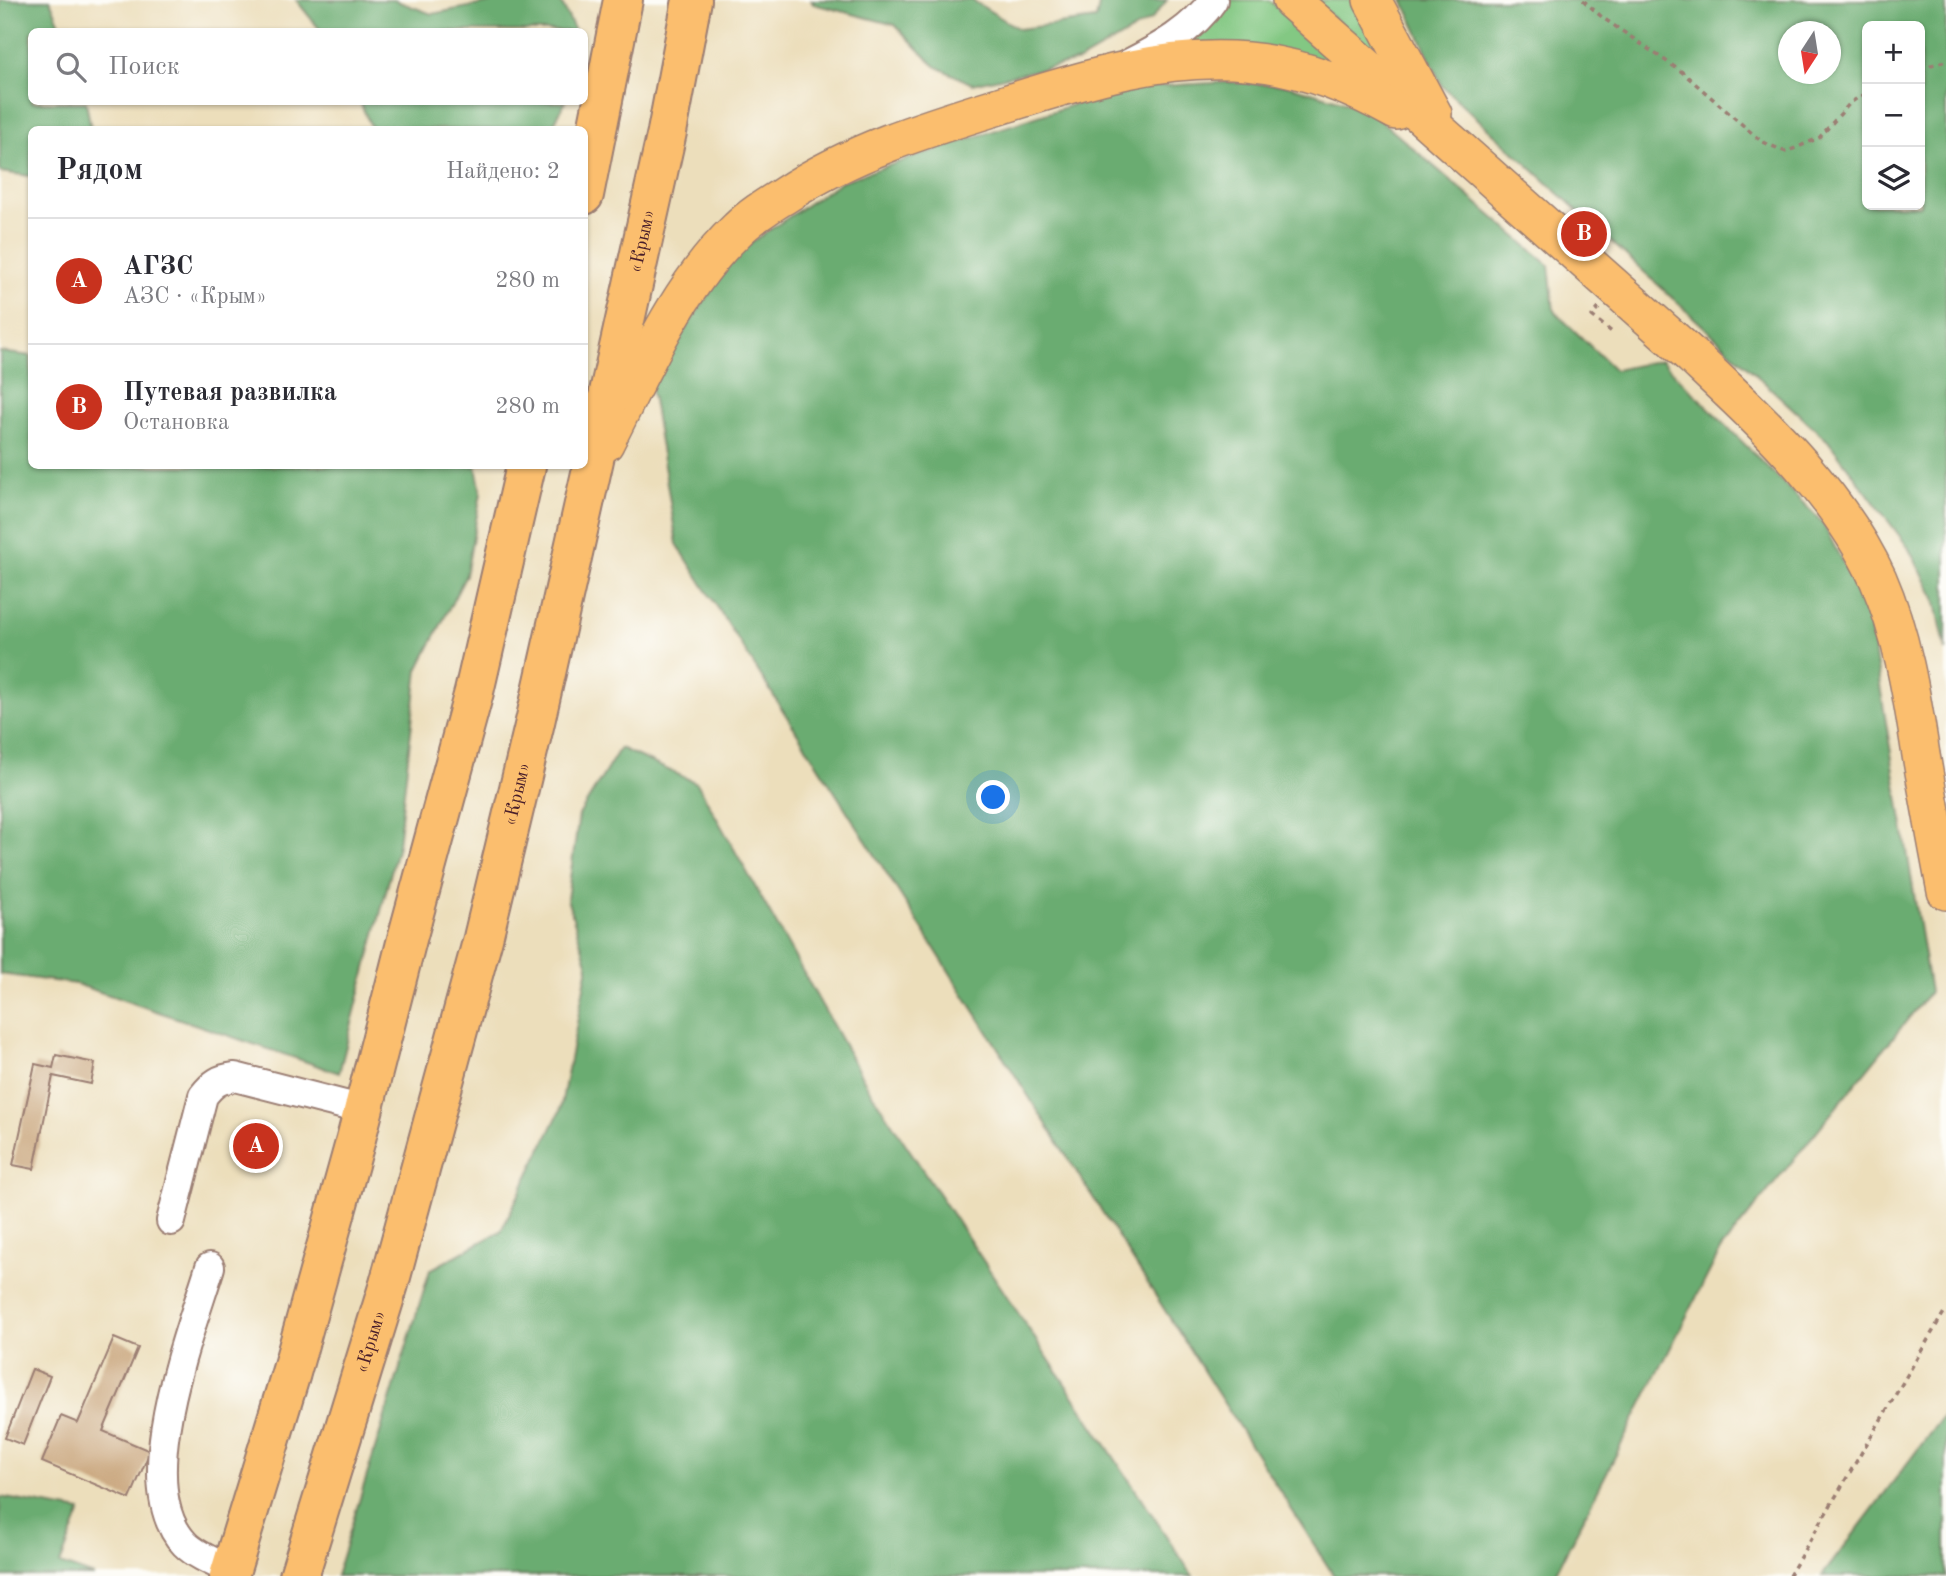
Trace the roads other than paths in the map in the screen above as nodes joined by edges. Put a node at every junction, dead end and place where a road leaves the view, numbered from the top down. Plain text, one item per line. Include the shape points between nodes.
1 (623, 0) edge
2 (692, 0) edge
3 (1213, 0) edge
4 (1291, 0) edge
5 (1372, 0) edge
6 (1106, 74) junction
7 (1447, 139) junction
8 (588, 175) edge
9 (525, 469) edge
10 (591, 473) junction
11 (1946, 891) edge
12 (364, 1110) junction
13 (171, 1221) dead end
14 (210, 1267) dead end
15 (230, 1573) edge
16 (299, 1576) edge

1 - 8 highway
2 - 10 highway, «Крым»
3 - 6 street via 1166,43
4 - 7 main road
5 - 7 main road
6 - 7 main road via 1202,61 1285,67 1363,93
6 - 10 main road via 911,133 837,164 760,211 729,238 689,288 648,357
7 - 11 main road via 1753,414 1797,460 1845,522 1878,580 1899,644
9 - 12 highway via 474,692
10 - 16 highway, «Крым» via 480,951 389,1284
12 - 13 street via 235,1077 222,1078 203,1096
12 - 15 highway
14 - 15 street via 172,1393 162,1484 165,1508 186,1545

